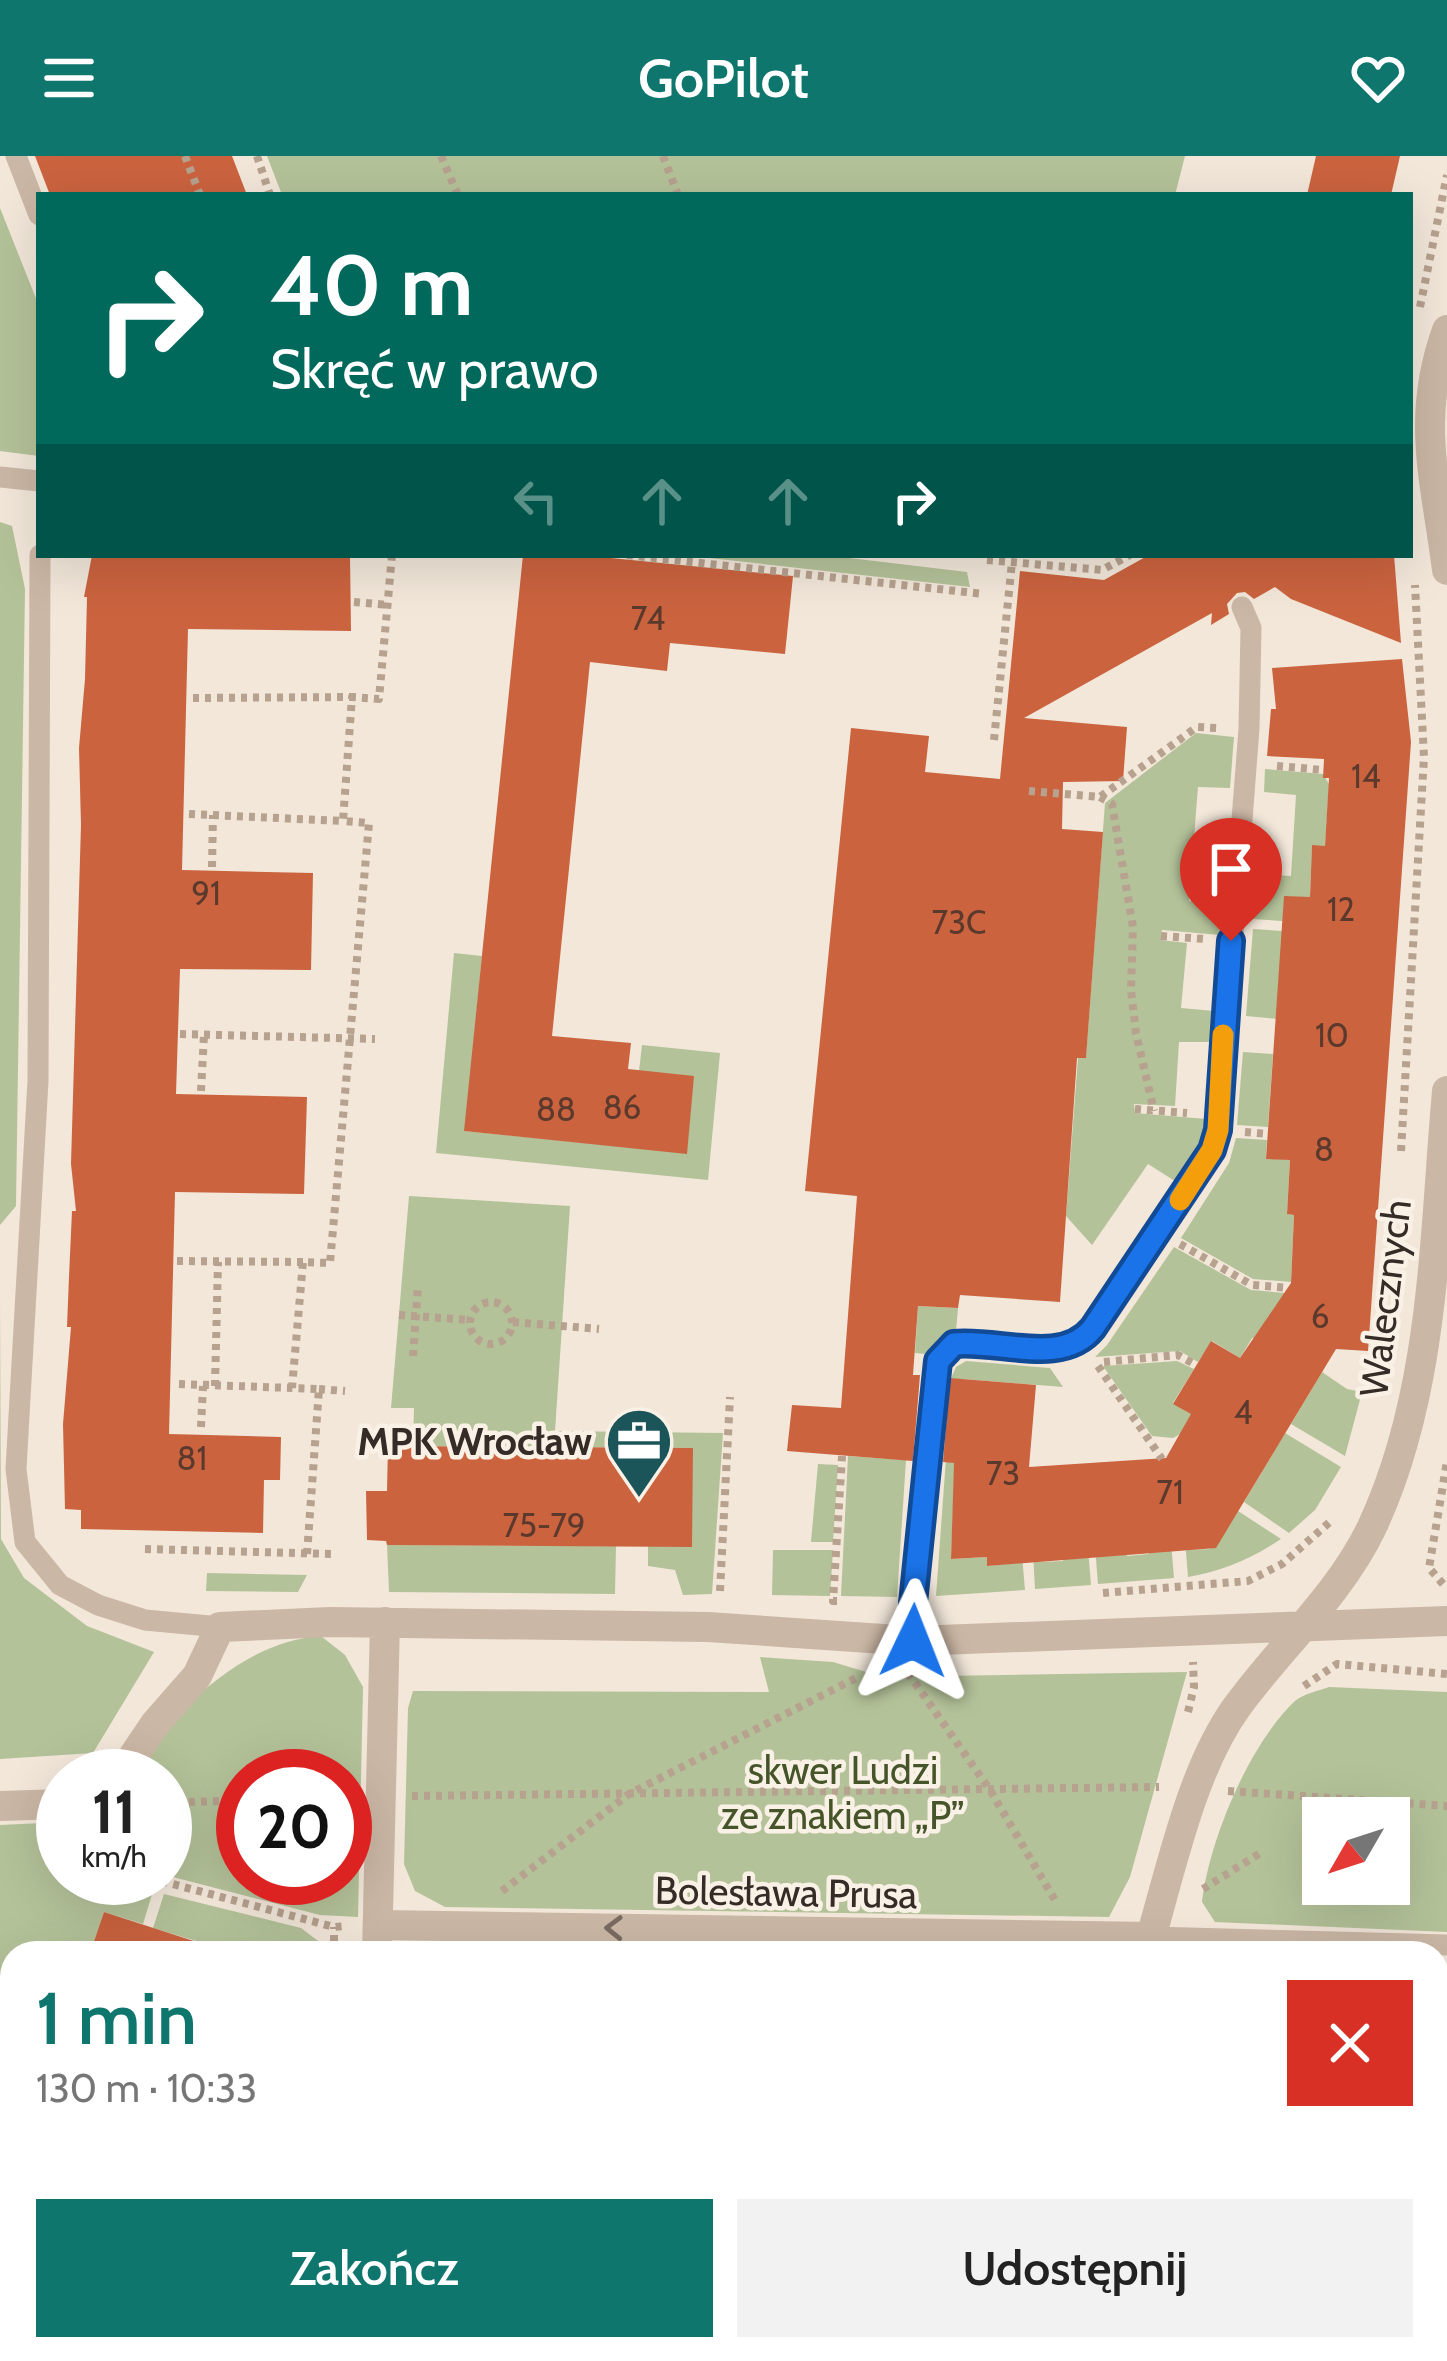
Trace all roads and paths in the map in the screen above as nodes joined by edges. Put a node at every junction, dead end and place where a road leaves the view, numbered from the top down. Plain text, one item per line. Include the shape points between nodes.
1 (16, 156) edge
2 (184, 156) edge
3 (257, 156) edge
4 (441, 156) edge
5 (663, 156) edge
6 (1447, 175) edge
7 (199, 192) edge
8 (269, 192) edge
9 (457, 192) edge
10 (677, 192) edge
11 (36, 207) edge
12 (1419, 313) dead end
13 (1447, 330) edge
14 (1428, 435) edge
15 (0, 477) edge
16 (36, 481) edge
17 (40, 558) edge
18 (392, 558) edge
19 (654, 558) edge
20 (1124, 558) edge
21 (987, 560) dead end
22 (1012, 562) junction
23 (1447, 571) edge
24 (1414, 575) dead end
25 (984, 594) dead end
26 (354, 602) dead end
27 (388, 605) junction
28 (1242, 607) dead end
29 (352, 697) junction
30 (193, 698) dead end
31 (1249, 729) junction
32 (994, 740) dead end
33 (1261, 765) dead end
34 (1323, 770) dead end
35 (1029, 790) dead end
36 (1100, 797) junction
37 (189, 814) dead end
38 (213, 815) junction
39 (343, 820) junction
40 (212, 867) dead end
41 (1161, 936) dead end
42 (1231, 941) junction
43 (181, 1034) dead end
44 (204, 1035) junction
45 (350, 1038) junction
46 (375, 1039) dead end
47 (201, 1091) dead end
48 (1447, 1091) edge
49 (1135, 1109) dead end
50 (1154, 1111) junction
51 (1218, 1116) junction
52 (1400, 1164) dead end
53 (1172, 1239) dead end
54 (178, 1261) dead end
55 (218, 1262) junction
56 (303, 1262) junction
57 (418, 1286) dead end
58 (1288, 1288) dead end
59 (398, 1315) dead end
60 (416, 1316) junction
61 (470, 1319) junction
62 (513, 1322) junction
63 (599, 1329) dead end
64 (413, 1356) dead end
65 (1196, 1365) dead end
66 (179, 1384) dead end
67 (203, 1386) junction
68 (215, 1386) junction
69 (292, 1388) junction
70 (319, 1389) junction
71 (345, 1391) dead end
72 (730, 1397) dead end
73 (202, 1427) dead end
74 (842, 1456) dead end
75 (1162, 1459) dead end
76 (1447, 1461) edge
77 (1336, 1515) dead end
78 (145, 1549) dead end
79 (308, 1554) junction
80 (333, 1554) dead end
81 (1282, 1564) junction
82 (1430, 1568) junction
83 (1415, 1569) dead end
84 (1304, 1570) dead end
85 (1446, 1587) edge
86 (1102, 1593) dead end
87 (720, 1599) dead end
88 (913, 1603) junction
89 (385, 1622) junction
90 (1447, 1622) edge
91 (220, 1627) junction
92 (1298, 1630) junction
93 (913, 1641) junction
94 (1444, 1662) dead end
95 (888, 1670) dead end
96 (869, 1674) dead end
97 (1446, 1676) edge
98 (1248, 1693) junction
99 (139, 1749) edge
100 (1176, 1789) dead end
101 (991, 1790) junction
102 (1236, 1791) dead end
103 (628, 1794) junction
104 (400, 1796) dead end
105 (36, 1805) edge
106 (0, 1806) edge
107 (1447, 1806) edge
108 (1262, 1852) dead end
109 (192, 1889) edge
110 (500, 1893) dead end
111 (1197, 1893) dead end
112 (334, 1927) junction
113 (1072, 1937) junction
114 (377, 1939) edge
115 (334, 1941) edge
116 (1112, 1941) edge
117 (1152, 1941) edge

1 - 11 lane
2 - 7 path
3 - 8 path
4 - 9 path
5 - 10 path
6 - 12 path
13 - 14 street
14 - 23 street
15 - 16 lane
17 - 91 lane via 38,1081 16,1469 25,1542 60,1586 98,1606
18 - 27 path
19 - 25 path
20 - 22 path via 1102,570
21 - 22 path
22 - 32 path
24 - 52 path via 1424,757
26 - 27 path
27 - 29 path via 379,699
28 - 31 lane via 1251,628
29 - 30 path
29 - 39 path
31 - 36 path via 1197,727
31 - 42 lane
33 - 34 path
35 - 36 path
36 - 50 path via 1112,804 1121,838 1134,1012
37 - 38 path
38 - 39 path
38 - 40 path
39 - 45 path via 369,823
41 - 42 path
42 - 51 lane
43 - 44 path
44 - 45 path
44 - 47 path
45 - 46 path
45 - 56 path via 331,1263
48 - 92 street, Walecznych via 1427,1332 1411,1411 1349,1571
49 - 50 path
50 - 51 path
51 - 88 lane via 1202,1168 1084,1340 1060,1350 977,1341 945,1350 935,1375
53 - 58 path via 1252,1285
54 - 55 path
55 - 56 path
55 - 68 path
56 - 69 path
57 - 60 path
59 - 60 path
60 - 61 path
60 - 64 path
61 - 62 path via 477,1306 498,1302
61 - 62 path via 473,1335 488,1344 505,1339
62 - 63 path
65 - 75 path via 1178,1355 1093,1359
66 - 67 path
67 - 68 path
67 - 73 path
68 - 69 path
69 - 70 path
70 - 71 path
70 - 79 path
72 - 87 path
74 - 88 path via 833,1601
76 - 82 path
77 - 81 path
78 - 79 path
79 - 80 path
81 - 84 path
81 - 86 path via 1249,1581
82 - 83 path
82 - 85 path
88 - 93 lane
89 - 91 street
89 - 93 street via 708,1627
89 - 114 street
90 - 92 street
91 - 99 street via 197,1676
92 - 93 street
92 - 98 street
94 - 97 path
95 - 101 path via 907,1672
96 - 103 path
97 - 98 path via 1337,1664 1283,1700
98 - 117 street via 1196,1790
100 - 101 path
101 - 103 path
101 - 113 path
102 - 107 path
103 - 104 path
103 - 110 path
105 - 106 street
108 - 111 path
109 - 112 path
112 - 114 path
112 - 115 path
113 -> 114 street, Bolesława Prusa
113 - 116 street, Bolesława Prusa

